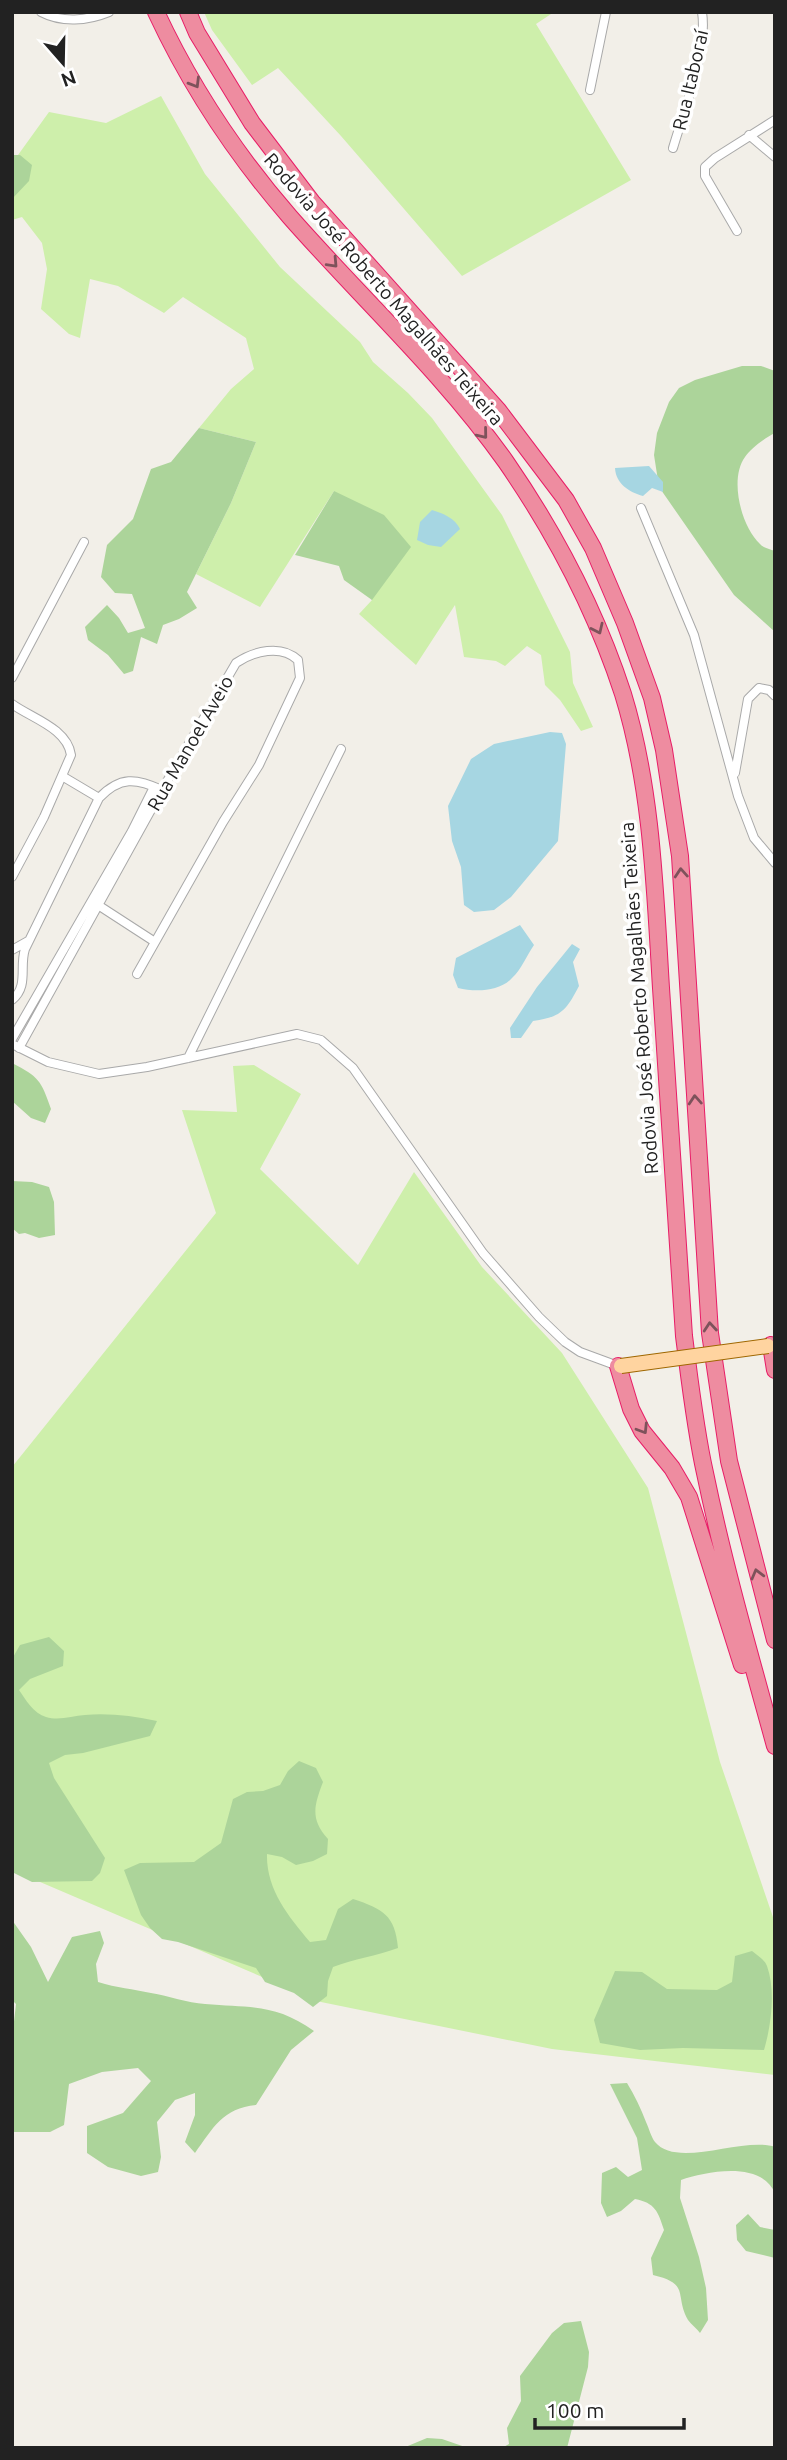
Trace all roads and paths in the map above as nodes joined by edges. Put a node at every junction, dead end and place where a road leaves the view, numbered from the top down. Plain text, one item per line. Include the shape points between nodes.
1 (41, 12) edge
2 (109, 12) edge
3 (606, 12) edge
4 (702, 12) edge
5 (188, 13) edge
6 (159, 18) edge
7 (590, 90) dead end
8 (775, 120) edge
9 (749, 135) junction
10 (673, 148) dead end
11 (775, 157) edge
12 (737, 231) dead end
13 (641, 508) dead end
14 (84, 542) dead end
15 (12, 678) edge
16 (775, 696) edge
17 (12, 704) edge
18 (341, 749) dead end
19 (62, 776) junction
20 (734, 777) junction
21 (158, 788) junction
22 (99, 798) junction
23 (775, 863) edge
24 (12, 877) edge
25 (98, 905) junction
26 (28, 941) junction
27 (155, 942) junction
28 (12, 950) edge
29 (137, 974) dead end
30 (12, 1000) edge
31 (15, 1043) edge
32 (188, 1058) junction
33 (769, 1345) joint
34 (620, 1366) junction
35 (775, 1370) edge
36 (775, 1640) edge
37 (775, 1746) edge
38 (775, 1757) edge

1 - 2 street via 78,20
3 - 7 street
4 - 10 street, Rua Itaboraí via 699,56
36 -> 5 highway, Rodovia José Roberto Magalhães Teixeira via 735,1483 710,1334 680,856 652,698 625,623 593,548 566,500 498,410 312,202 253,123
6 -> 37 highway, Rodovia José Roberto Magalhães Teixeira via 221,126 258,179 422,357 505,460 556,539 623,694 635,739 652,852 692,1404 725,1562
8 - 9 street
9 - 11 street
9 - 12 street via 705,167 705,176
13 - 20 street via 694,635
14 - 15 street
16 - 20 street via 759,688 748,699
17 - 19 street via 68,744 70,758
18 - 32 street
19 - 22 street
19 - 24 street
20 - 23 street via 754,838
21 - 22 street via 132,780 118,783
21 - 25 street, Rua Manoel Aveio
21 - 27 street, Rua Manoel Aveio via 236,663 247,655 273,650 291,653 299,660 300,678 259,765
21 - 31 street
22 - 26 street
25 - 27 street
25 - 31 street, Rua Manoel Aveio
26 - 28 street
26 - 30 street via 22,960 22,988
27 - 29 street, Rua Manoel Aveio
31 - 32 street via 48,1062 99,1074
32 - 34 street via 297,1034 321,1040 353,1068 509,1284 565,1342
33 - 34 main road, bridge
33 - 35 highway
34 -> 38 highway via 631,1409 642,1430 689,1497

